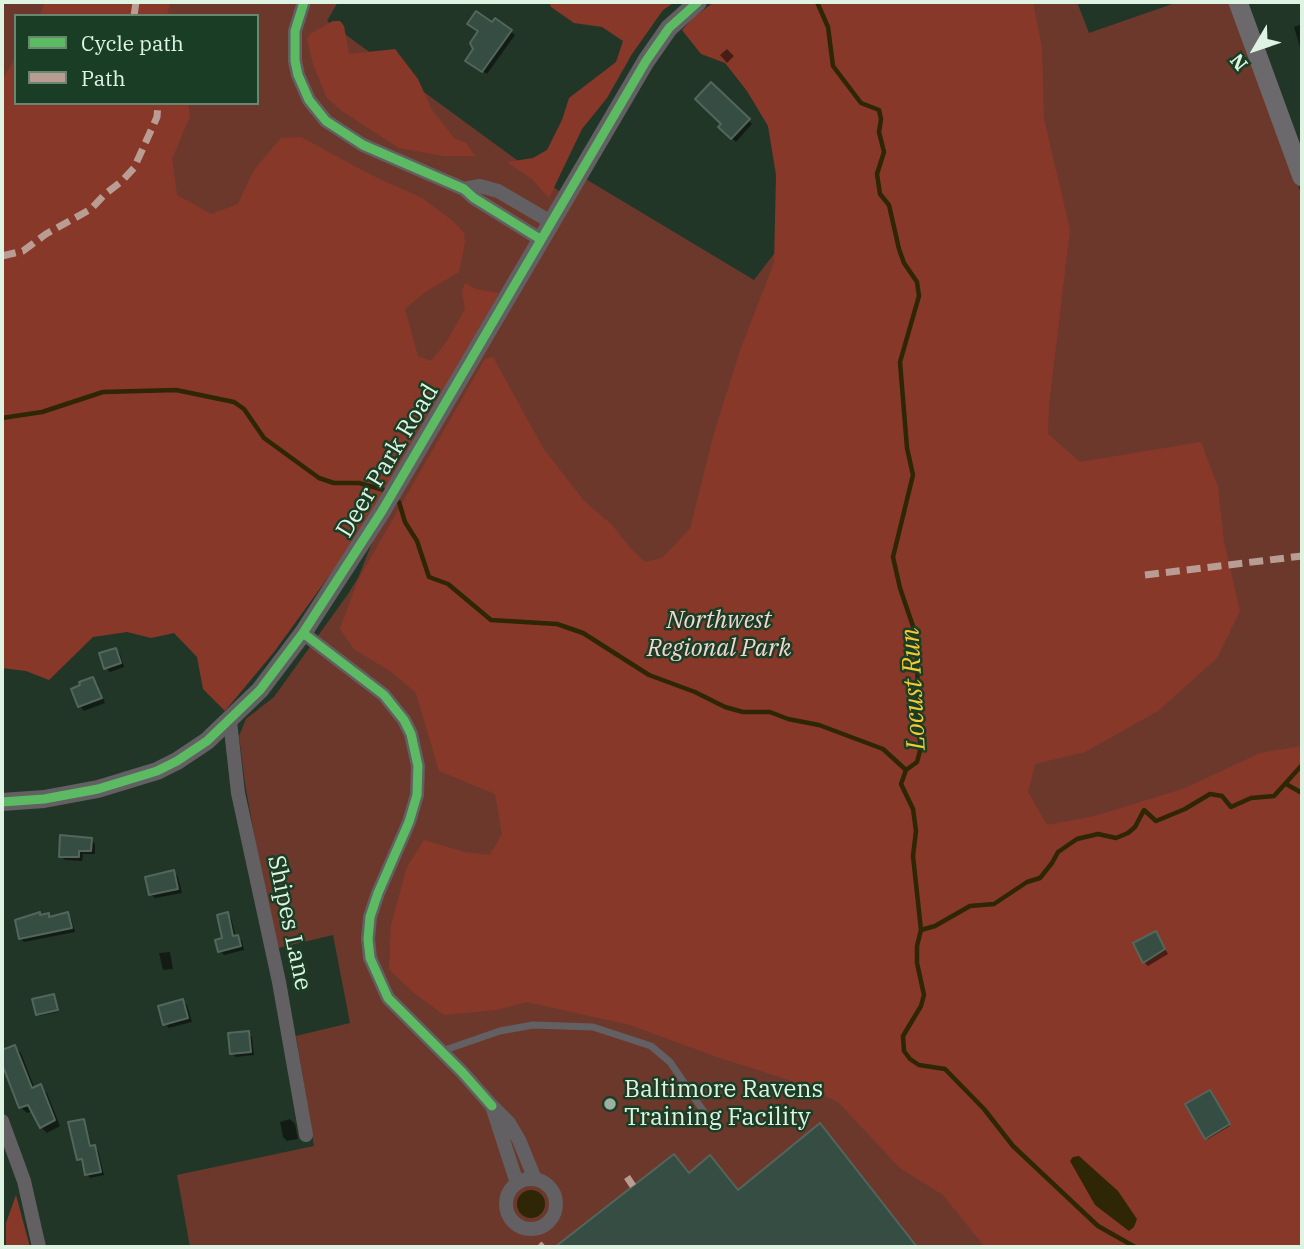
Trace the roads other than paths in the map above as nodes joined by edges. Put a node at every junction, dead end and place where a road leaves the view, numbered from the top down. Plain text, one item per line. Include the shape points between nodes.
1 (304, 2) edge
2 (698, 2) edge
3 (1238, 2) edge
4 (1302, 177) edge
5 (464, 189) junction
6 (551, 222) junction
7 (540, 239) junction
8 (303, 633) junction
9 (230, 721) junction
10 (2, 802) edge
11 (441, 1052) junction
12 (492, 1106) junction
13 (704, 1112) dead end
14 (2, 1121) edge
15 (306, 1135) dead end
16 (535, 1179) junction
17 (517, 1183) junction
18 (39, 1247) edge

1 - 5 street via 295,31 295,61 317,111 336,130 363,145
2 - 6 street, Deer Park Road via 654,49
3 - 4 main road
5 - 6 street via 480,186 498,191
5 - 7 street
6 - 7 street, Deer Park Road
7 - 8 street, Deer Park Road via 400,482
8 - 9 street, Deer Park Road via 261,690
8 - 11 street via 384,695 411,734 418,765 417,795 378,893 368,939 370,958 388,998
9 - 10 street, Deer Park Road via 186,755 145,776 73,794
9 - 15 street, Shipes Lane via 238,793
11 - 12 street
11 - 13 lane via 500,1031 533,1025 593,1027 651,1046 670,1062
12 - 16 street via 509,1123
12 - 17 street
14 - 18 street via 24,1181
16 - 17 street
16 - 17 street via 550,1187 556,1202 553,1218 541,1228 517,1226 507,1213 507,1196

